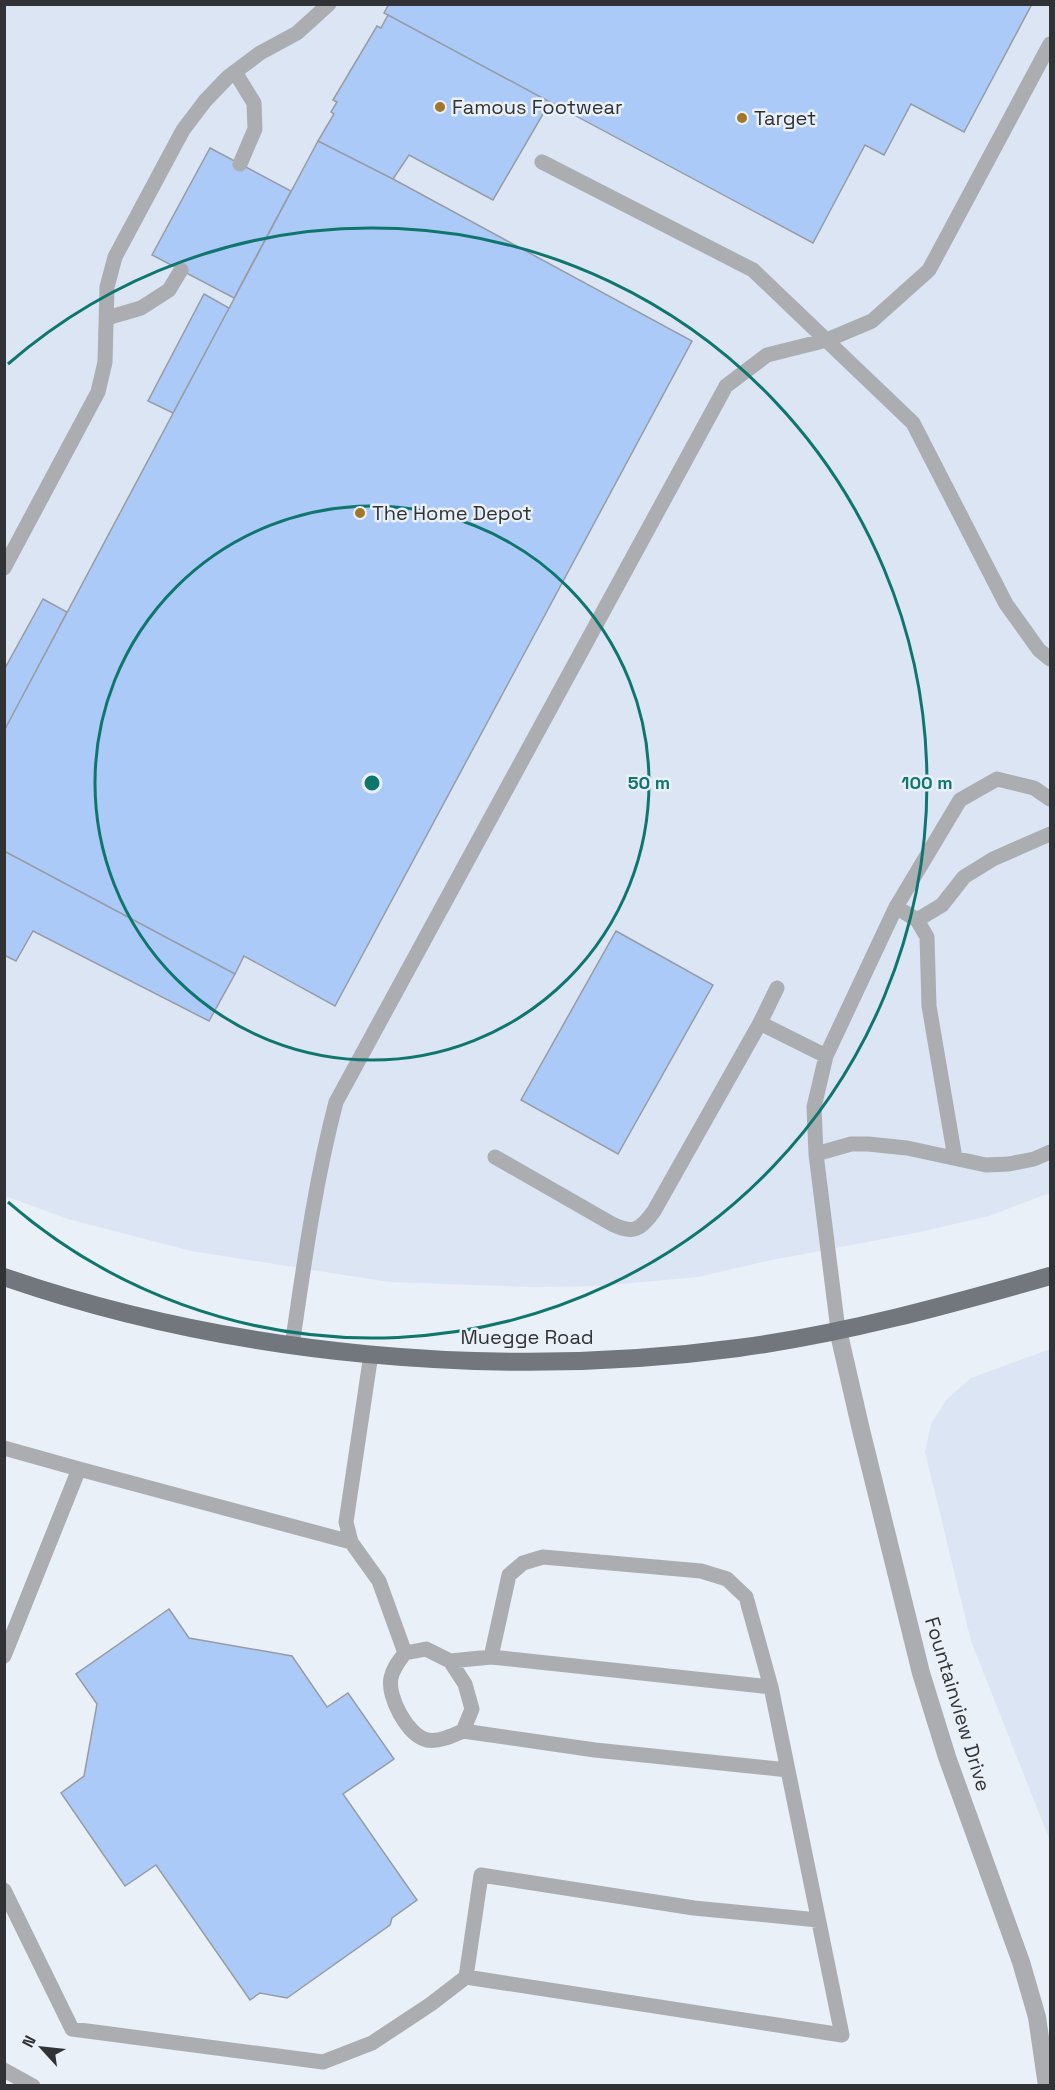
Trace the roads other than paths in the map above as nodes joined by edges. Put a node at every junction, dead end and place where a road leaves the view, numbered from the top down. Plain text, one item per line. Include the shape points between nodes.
1 (329, 4) edge
2 (1050, 44) edge
3 (235, 72) junction
4 (542, 162) dead end
5 (240, 164) dead end
6 (181, 270) dead end
7 (107, 318) junction
8 (827, 340) junction
9 (4, 568) edge
10 (1050, 659) edge
11 (1050, 799) edge
12 (1050, 834) edge
13 (896, 907) junction
14 (917, 920) junction
15 (777, 988) dead end
16 (760, 1023) junction
17 (826, 1056) junction
18 (1050, 1152) edge
19 (816, 1154) junction
20 (495, 1157) dead end
21 (955, 1158) junction
22 (1050, 1276) edge
23 (4, 1277) edge
24 (838, 1330) junction
25 (292, 1346) junction
26 (371, 1354) junction
27 (4, 1448) edge
28 (79, 1469) junction
29 (351, 1542) junction
30 (405, 1653) junction
31 (4, 1656) edge
32 (491, 1657) junction
33 (450, 1661) junction
34 (771, 1687) junction
35 (463, 1731) junction
36 (788, 1770) junction
37 (4, 1890) edge
38 (818, 1920) junction
39 (466, 1977) junction
40 (4, 2070) edge
41 (33, 2085) edge
42 (1047, 2085) edge

1 - 3 lane via 297,33
2 - 8 lane via 928,270 872,321
3 - 5 lane via 254,103 255,129
3 - 7 lane via 205,100 183,130 115,257 107,287
4 - 8 lane via 753,270
6 - 7 lane via 169,290 141,308
7 - 9 lane via 105,363 98,392
8 - 10 lane via 913,423 1006,604
8 - 25 lane via 767,355 726,386 336,1102 305,1251
11 - 13 lane via 1034,788 996,779 960,800
12 - 14 lane via 973,871 942,905
13 - 14 lane
13 - 17 lane
14 - 21 lane via 927,937 929,1006
15 - 16 lane
16 - 17 lane
16 - 20 lane via 644,1224 631,1231
17 - 19 lane via 814,1107
18 - 21 lane via 1009,1164 986,1165
19 - 21 lane via 868,1143
19 - 24 lane
22 - 24 main road, Muegge Road via 943,1307
23 - 25 main road, Muegge Road via 181,1327
24 - 26 main road, Muegge Road via 738,1348 574,1361 473,1361
24 - 42 street, Fountainview Drive via 921,1673 1021,1962 1037,2017
25 - 26 main road, Muegge Road
26 - 29 lane via 346,1522
27 - 28 lane
28 - 29 lane
28 - 31 lane
29 - 30 lane via 379,1581
30 - 33 lane via 426,1649
30 - 35 lane via 394,1666 390,1679 392,1699 409,1727 426,1740 445,1739
32 - 33 lane
32 - 34 lane
32 - 34 lane via 509,1575 523,1563 543,1557 701,1571 727,1579 746,1597
33 - 35 lane via 465,1684 472,1709
34 - 36 lane
35 - 36 lane via 595,1750
36 - 38 lane
37 - 39 lane via 72,2029 323,2062 372,2043
38 - 39 lane via 694,1908 481,1875
38 - 39 lane via 842,2035
40 - 41 lane

